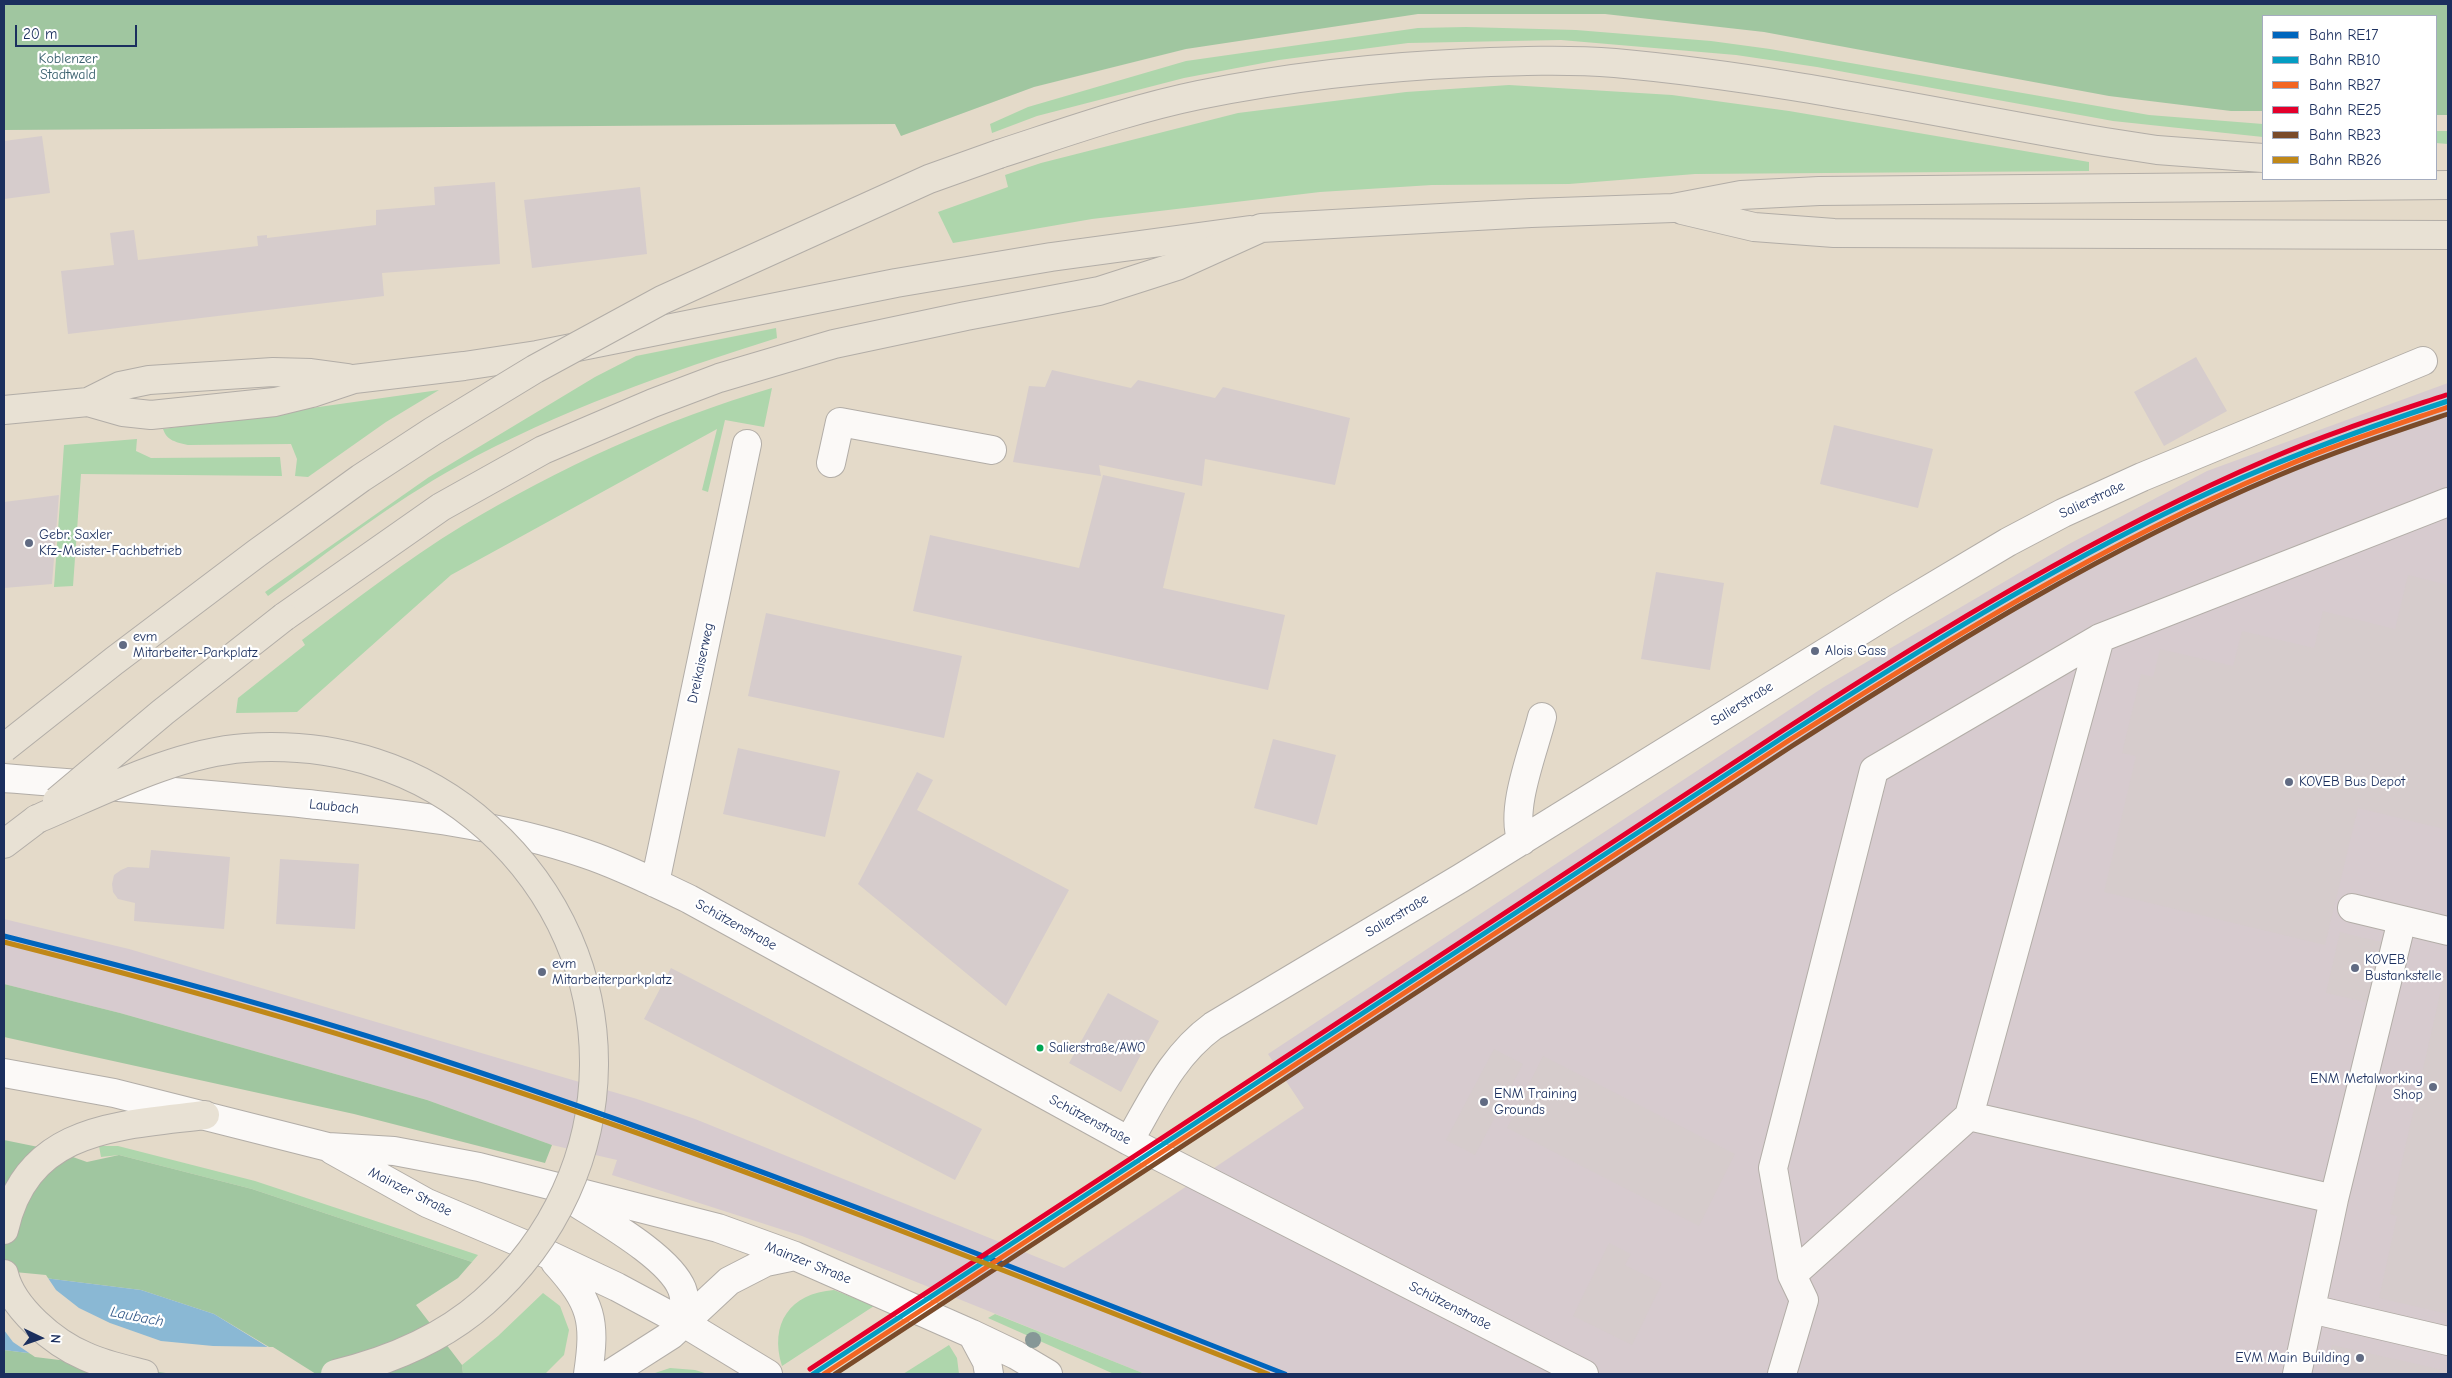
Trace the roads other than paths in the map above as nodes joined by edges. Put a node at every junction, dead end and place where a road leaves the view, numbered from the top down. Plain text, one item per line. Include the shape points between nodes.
1 (2262, 158) edge
2 (2448, 185) edge
3 (1673, 208) junction
4 (1261, 228) junction
5 (2448, 235) edge
6 (2423, 361) dead end
7 (4, 410) edge
8 (746, 444) dead end
9 (992, 450) dead end
10 (831, 462) dead end
11 (2448, 502) edge
12 (2100, 638) junction
13 (1542, 717) dead end
14 (4, 748) edge
15 (4, 778) edge
16 (37, 818) junction
17 (1522, 840) junction
18 (4, 844) edge
19 (655, 883) junction
20 (2352, 908) dead end
21 (2402, 920) junction
22 (2448, 931) edge
23 (4, 1073) edge
24 (205, 1115) junction
25 (1969, 1116) junction
26 (1129, 1141) junction
27 (328, 1147) junction
28 (554, 1188) junction
29 (2334, 1199) junction
30 (4, 1230) edge
31 (547, 1254) junction
32 (795, 1256) junction
33 (4, 1274) edge
34 (1792, 1275) junction
35 (2310, 1309) junction
36 (684, 1323) junction
37 (972, 1334) junction
38 (2448, 1342) edge
39 (144, 1374) edge
40 (335, 1374) edge
41 (588, 1374) edge
42 (610, 1374) edge
43 (768, 1374) edge
44 (989, 1374) edge
45 (1048, 1374) edge
46 (1584, 1374) edge
47 (1782, 1374) edge
48 (2297, 1374) edge

1 - 14 main road, bridge via 2157,150 1758,79 1612,63 1518,61 1389,66 1197,95 1081,127 929,178 671,296 535,369 361,478 122,655
2 - 3 main road via 1819,191 1741,195
3 - 4 main road
3 - 5 main road via 1754,227 1834,233
4 - 7 main road via 1051,257 896,283 537,355 464,366 354,379 273,372 149,380 120,386 88,402
4 - 16 main road, bridge via 1177,266 1099,291 834,344 719,378 543,450 433,512 284,617 163,712
6 - 17 street, Salierstraße via 2151,473 2063,513 1930,588
8 - 19 street, Dreikaiserweg
9 - 10 street via 840,422
11 - 12 street
12 - 25 street
12 - 34 street via 1874,770 1773,1168
13 - 17 street via 1520,801 1517,830
15 - 19 street, Laubach via 187,792 443,820 565,847
16 - 18 main road
16 - 40 main road, bridge via 142,775 215,752 269,747 332,751 400,771 457,803 518,857 558,914 581,968 589,1000 595,1057 588,1124 572,1179 521,1263 484,1302 419,1345
17 - 26 street, Salierstraße via 1203,1033 1176,1060
19 - 26 street, Schützenstraße
20 - 21 street
21 - 22 street
21 - 29 street
23 - 24 street, Mainzer Straße via 114,1093
24 - 27 street, Mainzer Straße
24 - 30 main road via 101,1129 53,1150 23,1180 7,1215
25 - 29 street
25 - 34 street
26 - 46 street, Schützenstraße
27 - 28 street, Mainzer Straße via 430,1157
27 - 31 street, Mainzer Straße via 392,1186
28 - 32 street, Mainzer Straße via 718,1228
28 - 36 street, Mainzer Straße via 648,1251 674,1274 684,1296
29 - 35 street
31 - 36 street, Mainzer Straße
31 - 41 street via 577,1287 586,1304 592,1323
32 - 36 street via 766,1262 729,1281
32 - 37 street, Mainzer Straße
33 - 39 main road via 19,1305 55,1337 84,1356
34 - 47 street via 1804,1300
35 - 38 street
35 - 48 street
36 - 42 street
36 - 43 street, Mainzer Straße
37 - 44 street via 987,1362
37 - 45 street, Mainzer Straße

